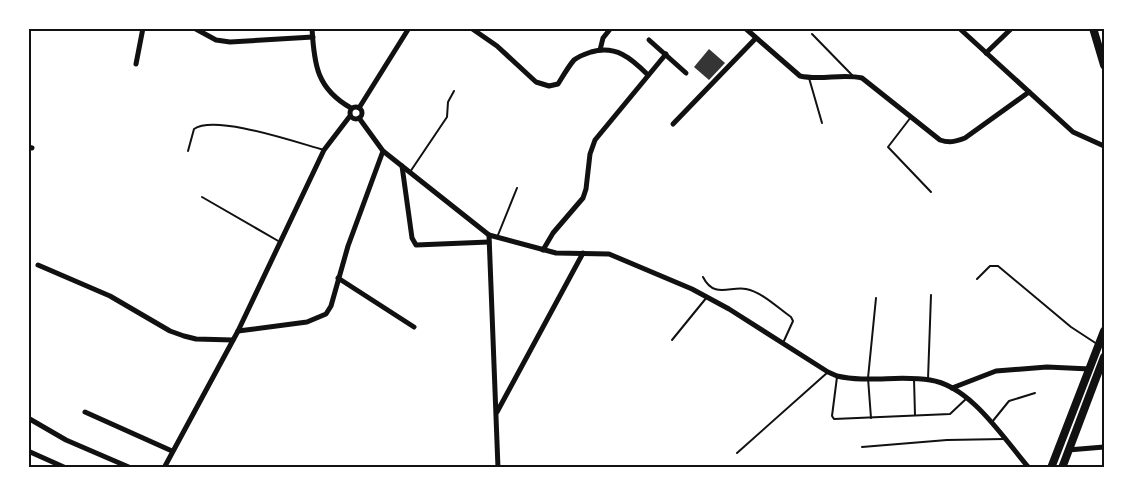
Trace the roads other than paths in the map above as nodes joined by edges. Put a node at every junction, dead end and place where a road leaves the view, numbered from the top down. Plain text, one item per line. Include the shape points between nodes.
1 (143, 28) edge
2 (194, 28) edge
3 (312, 28) edge
4 (409, 28) edge
5 (471, 28) edge
6 (611, 28) edge
7 (745, 28) edge
8 (959, 28) edge
9 (1011, 28) edge
10 (1093, 28) edge
11 (812, 34) dead end
12 (313, 37) junction
13 (756, 38) junction
14 (649, 40) dead end
15 (600, 50) junction
16 (986, 53) junction
17 (666, 54) junction
18 (136, 64) dead end
19 (1104, 65) edge
20 (686, 73) dead end
21 (648, 75) junction
22 (852, 75) junction
23 (809, 78) junction
24 (454, 92) dead end
25 (1029, 92) junction
26 (351, 108) junction
27 (359, 108) junction
28 (350, 116) junction
29 (910, 117) junction
30 (359, 118) junction
31 (822, 123) dead end
32 (673, 124) dead end
33 (1104, 146) edge
34 (324, 150) junction
35 (188, 151) dead end
36 (383, 151) junction
37 (402, 166) junction
38 (410, 172) junction
39 (517, 188) dead end
40 (931, 192) dead end
41 (202, 197) dead end
42 (489, 235) junction
43 (497, 238) junction
44 (280, 242) junction
45 (489, 242) junction
46 (543, 250) junction
47 (583, 253) junction
48 (38, 265) dead end
49 (703, 277) dead end
50 (338, 278) junction
51 (977, 279) dead end
52 (931, 296) dead end
53 (707, 297) junction
54 (876, 298) dead end
55 (414, 327) dead end
56 (238, 331) junction
57 (1104, 331) edge
58 (233, 340) junction
59 (672, 340) dead end
60 (783, 343) junction
61 (1100, 346) junction
62 (1104, 357) edge
63 (1090, 369) junction
64 (828, 372) junction
65 (837, 376) junction
66 (868, 378) junction
67 (914, 379) junction
68 (928, 380) junction
69 (952, 388) junction
70 (1035, 393) dead end
71 (967, 398) junction
72 (85, 412) dead end
73 (496, 413) junction
74 (915, 415) junction
75 (28, 418) edge
76 (871, 418) junction
77 (991, 422) junction
78 (1004, 439) junction
79 (862, 447) dead end
80 (1104, 447) edge
81 (1068, 450) junction
82 (28, 451) edge
83 (172, 451) junction
84 (737, 453) dead end
85 (66, 468) edge
86 (131, 468) edge
87 (164, 468) edge
88 (498, 468) edge
89 (1029, 468) edge
90 (1051, 468) edge
91 (1062, 468) edge

1 - 18 street
2 - 12 street via 216,40 230,42
3 - 12 street
4 - 27 street
5 - 15 street via 542,85 558,84 574,60
6 - 15 street
7 - 13 street
8 - 16 street
9 - 16 street
10 - 19 main road
11 - 22 lane
12 - 26 street via 316,65 323,83 337,100
13 - 23 street via 793,72
13 - 32 street
14 - 17 street
15 - 21 street via 621,52
16 - 25 street
17 - 20 street
17 - 21 street
21 - 46 street via 595,140 582,198
22 - 23 street
22 - 29 street via 870,83
23 - 31 lane
24 - 38 lane via 448,102 447,117
25 - 29 street via 957,141 940,140
25 - 33 street via 1073,132
26 - 27 street
26 - 28 street
27 - 30 street
28 - 30 street
28 - 34 street
29 - 40 lane via 888,147
30 - 36 street
34 - 35 lane via 234,126 204,125 194,129
34 - 44 street
36 - 37 street
36 - 50 street
37 - 38 street
37 - 45 street via 416,245
38 - 42 street
39 - 43 lane
41 - 44 lane
42 - 43 street
42 - 45 street
43 - 46 street
44 - 56 street
45 - 73 street
46 - 47 street
47 - 53 street via 609,254
47 - 73 street
48 - 58 street via 110,296 170,331 196,339
49 - 60 lane via 724,291 746,289 757,293 791,317 792,326
50 - 55 street
50 - 56 street via 331,306 316,320
51 - 61 lane via 990,266 998,266
52 - 68 lane
53 - 59 lane
53 - 60 street
54 - 66 lane
56 - 58 street
57 - 61 main road
58 - 83 street
60 - 64 street
61 - 63 main road
62 - 81 main road
63 - 69 street via 996,371
63 - 90 main road
64 - 65 street
64 - 84 lane
65 - 66 street
65 - 76 lane via 833,418
66 - 67 street
66 - 76 lane
67 - 68 street
67 - 74 lane
68 - 69 street
69 - 71 street
70 - 77 lane via 1009,401
71 - 74 lane via 950,414
71 - 77 street
72 - 83 street
73 - 88 street
74 - 76 lane
75 - 86 street via 66,440
77 - 78 street
78 - 79 lane
78 - 89 street
80 - 81 street
81 - 91 main road
82 - 85 street
83 - 87 street

